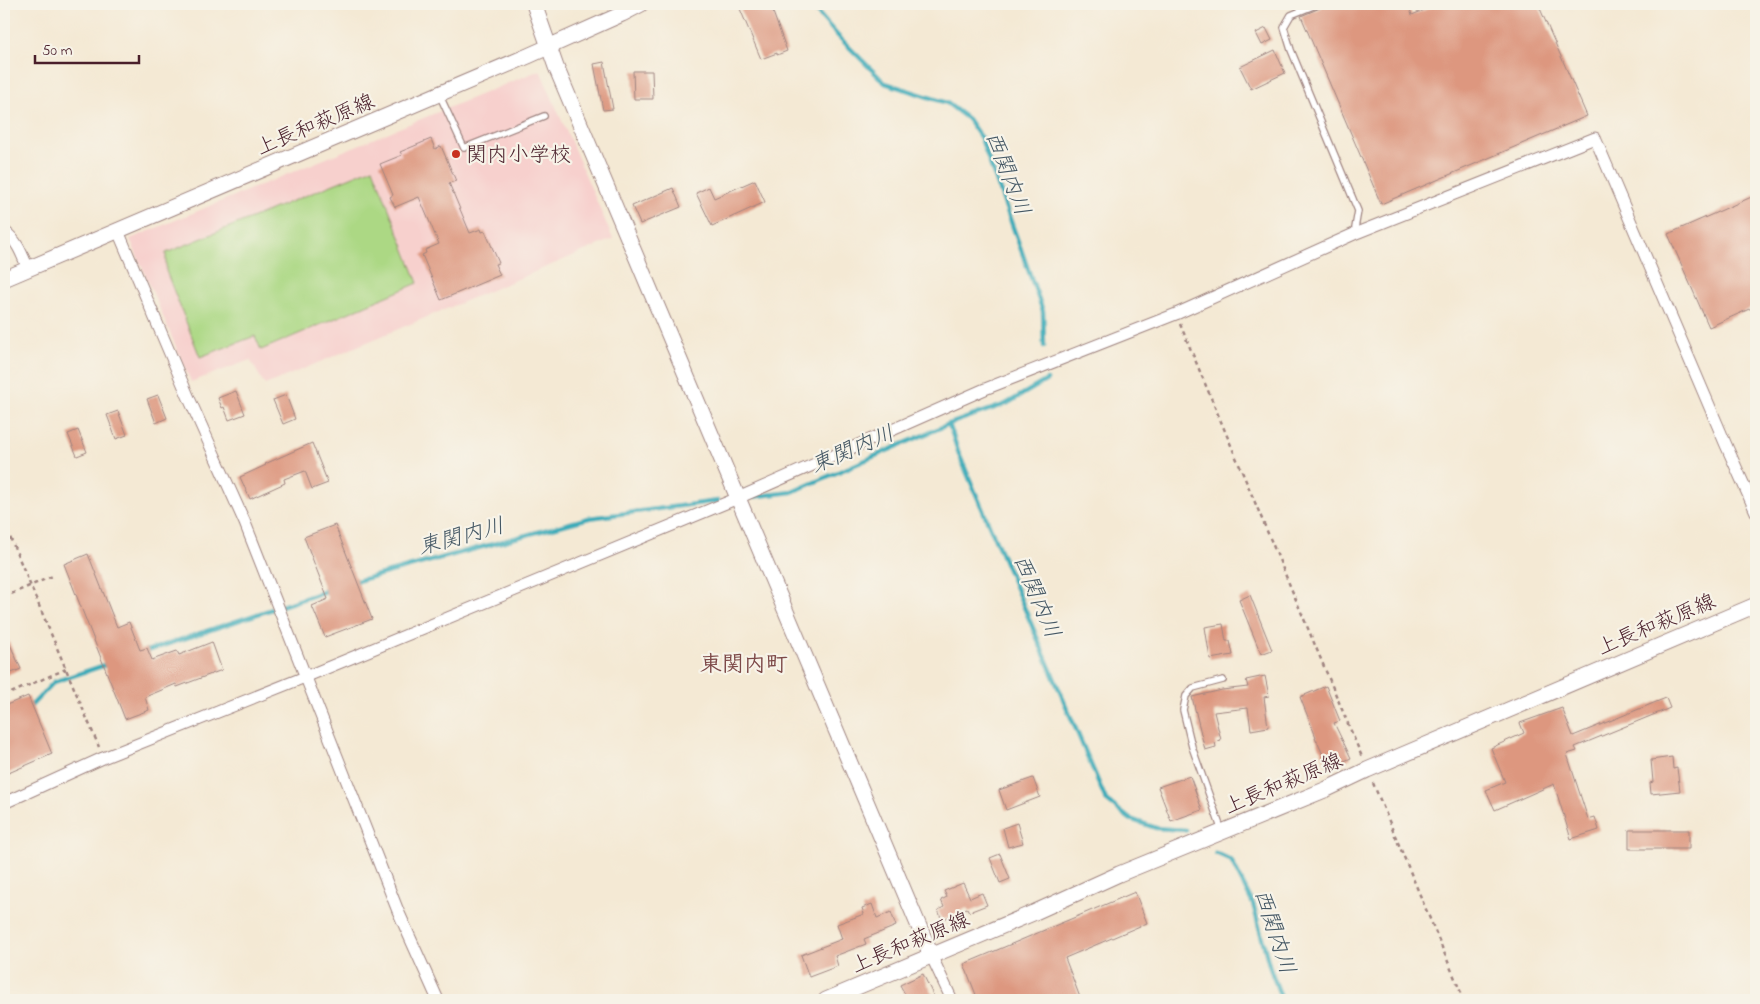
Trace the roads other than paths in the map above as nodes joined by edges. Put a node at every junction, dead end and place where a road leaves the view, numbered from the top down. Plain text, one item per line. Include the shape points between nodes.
1 (534, 4) edge
2 (640, 4) edge
3 (1318, 4) edge
4 (548, 47) junction
5 (440, 94) junction
6 (544, 116) dead end
7 (4, 231) edge
8 (118, 231) junction
9 (1354, 234) junction
10 (28, 268) junction
11 (4, 279) edge
12 (738, 498) junction
13 (1756, 512) edge
14 (1756, 605) edge
15 (305, 677) junction
16 (1222, 680) dead end
17 (4, 803) edge
18 (1222, 831) junction
19 (932, 956) junction
20 (438, 1000) edge
21 (826, 1000) edge
22 (952, 1000) edge

1 - 4 main road
2 - 4 main road, 上長和萩原線
3 - 9 lane via 1291,15 1284,27 1358,211
4 - 5 main road, 上長和萩原線
4 - 12 main road
5 - 6 lane via 464,148
5 - 8 main road, 上長和萩原線
7 - 10 street via 19,247
8 - 10 main road, 上長和萩原線
8 - 15 street via 245,523
9 - 12 street via 1176,314 985,389
9 - 13 street via 1595,138
10 - 11 main road, 上長和萩原線
12 - 15 street
12 - 19 main road
14 - 18 main road, 上長和萩原線
15 - 17 street via 103,758
15 - 20 street via 398,911
16 - 18 lane via 1193,688 1186,696 1183,710 1192,747
18 - 19 main road, 上長和萩原線
19 - 21 main road, 上長和萩原線
19 - 22 street

